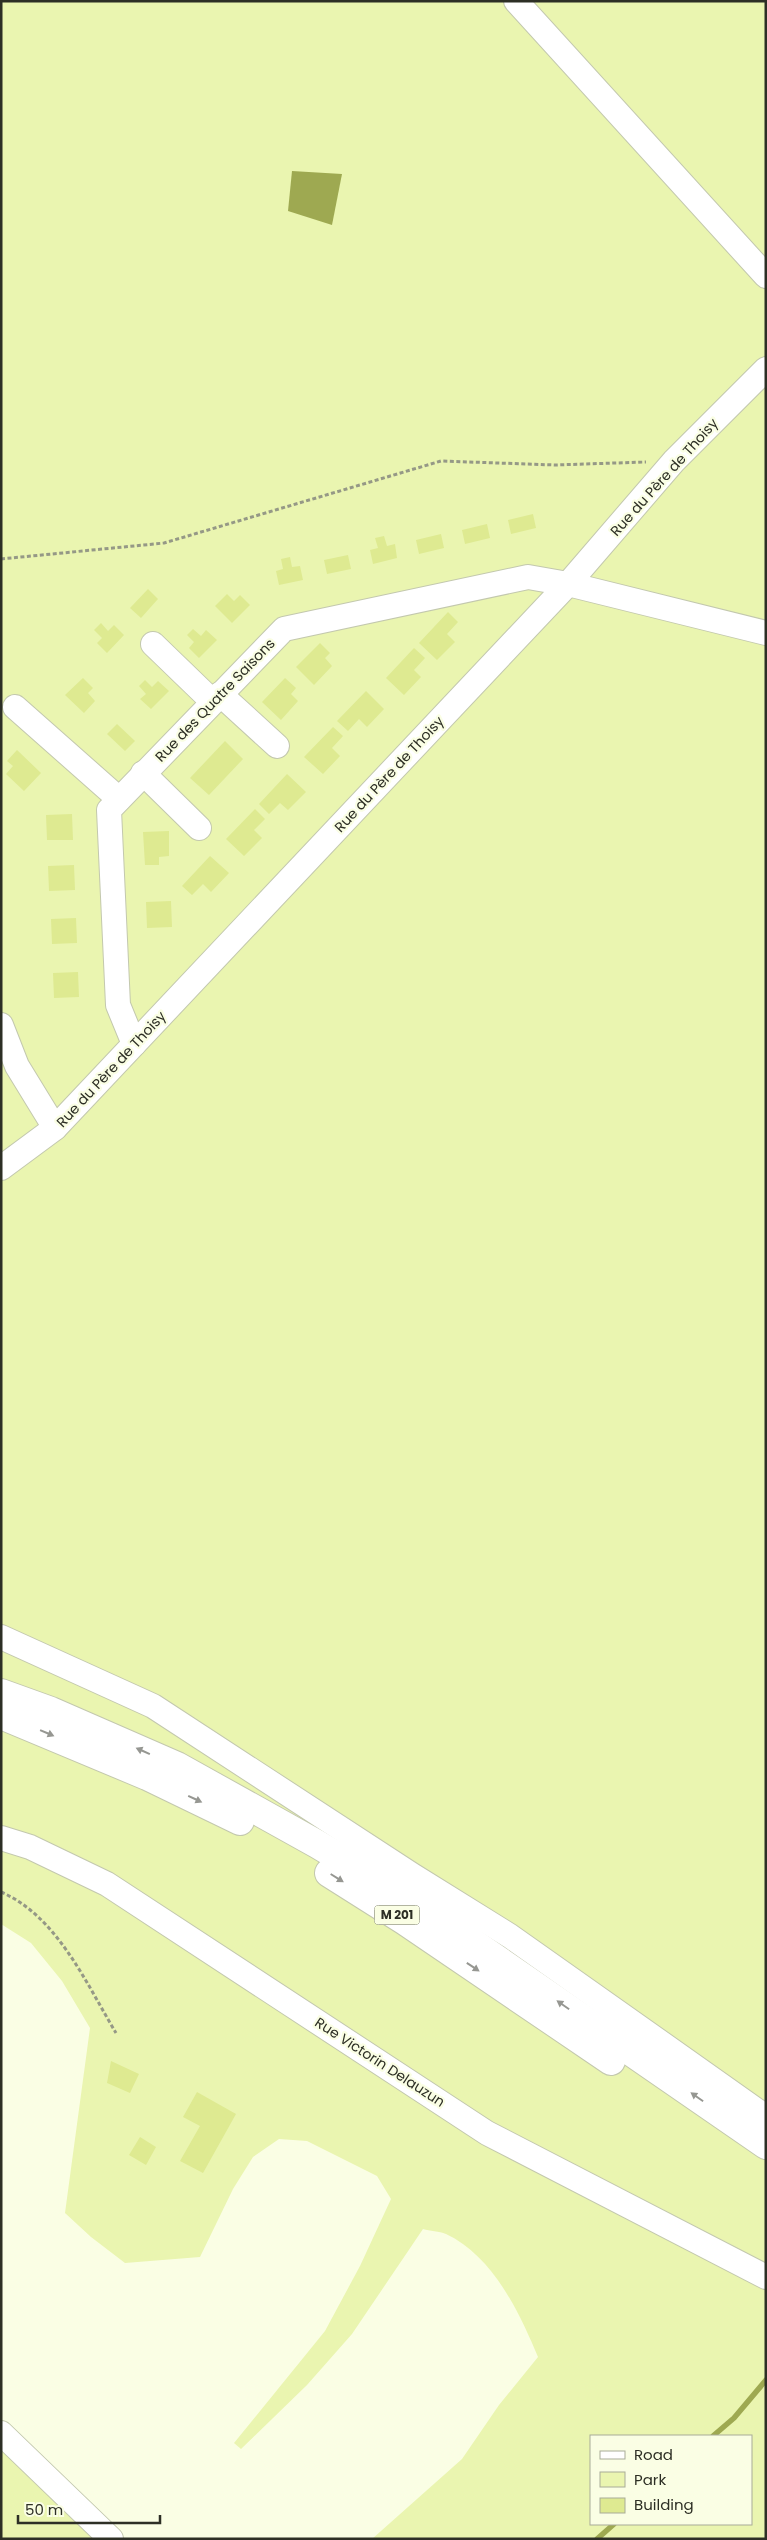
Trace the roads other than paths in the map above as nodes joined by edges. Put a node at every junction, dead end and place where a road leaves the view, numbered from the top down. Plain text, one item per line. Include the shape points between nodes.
1 (516, 1) edge
2 (766, 276) edge
3 (766, 369) edge
4 (568, 584) junction
5 (766, 633) edge
6 (153, 644) dead end
7 (216, 698) junction
8 (15, 707) dead end
9 (277, 746) dead end
10 (143, 773) junction
11 (119, 799) junction
12 (199, 828) dead end
13 (1, 1024) edge
14 (134, 1044) junction
15 (55, 1128) junction
16 (1, 1168) edge
17 (1, 1637) edge
18 (1, 1693) edge
19 (1, 1715) edge
20 (1, 1838) edge
21 (766, 2117) edge
22 (766, 2144) edge
23 (766, 2164) edge
24 (766, 2277) edge
25 (1, 2433) edge
26 (111, 2539) edge

1 - 2 street
3 - 4 street, Rue du Père de Thoisy via 674,461
4 - 5 street, Rue des Quatre Saisons
4 - 7 street, Rue des Quatre Saisons via 528,577 284,629
4 - 14 street, Rue du Père de Thoisy
6 - 7 street
7 - 9 street
7 - 10 street, Rue des Quatre Saisons
8 - 11 street
10 - 11 street, Rue des Quatre Saisons
10 - 12 street
11 - 14 street, Rue des Quatre Saisons via 109,810 118,1005
13 - 15 street via 17,1066
14 - 15 street, Rue du Père de Thoisy
15 - 16 street, Rue du Père de Thoisy
17 - 21 street via 153,1706 510,1936
22 -> 18 highway, M 201 via 414,1902 326,1849 177,1766
19 -> 23 highway, M 201 via 147,1776 294,1851 405,1921
20 - 24 street, Rue Victorin Delauzun via 30,1847 107,1884 487,2132
25 - 26 street

